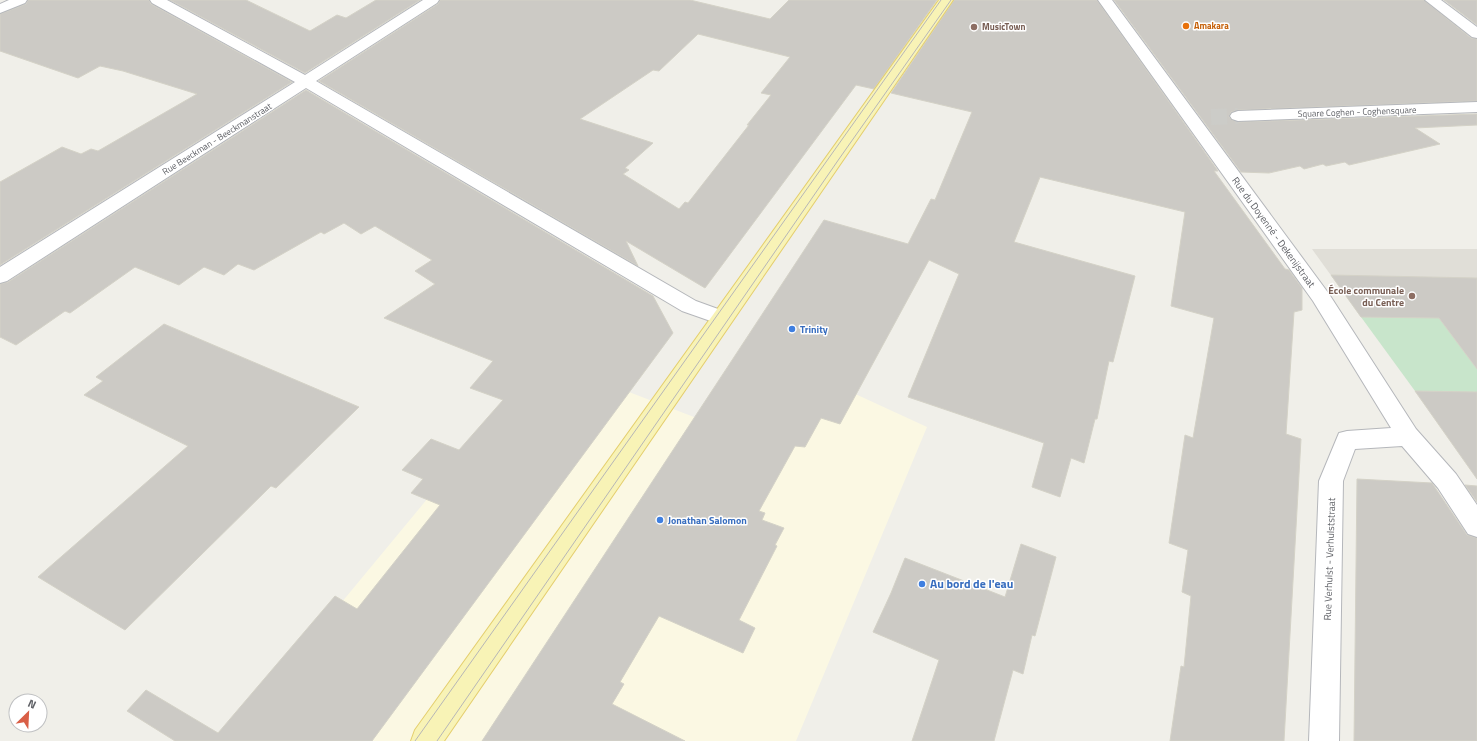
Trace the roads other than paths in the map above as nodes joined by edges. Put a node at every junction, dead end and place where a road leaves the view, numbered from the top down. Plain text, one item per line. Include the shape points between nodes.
1 (20, 0) edge
2 (157, 0) edge
3 (432, 0) edge
4 (946, 0) edge
5 (1105, 0) edge
6 (1432, 0) edge
7 (0, 9) edge
8 (1477, 34) edge
9 (306, 82) junction
10 (1477, 107) edge
11 (1238, 116) tunnel mouth
12 (1191, 117) junction
13 (1211, 117) tunnel mouth
14 (0, 276) edge
15 (722, 318) junction
16 (1408, 436) junction
17 (1477, 526) edge
18 (426, 741) edge
19 (1324, 741) edge

1 - 7 street
2 - 9 street
3 - 9 street, Rue Beeckman - Beeckmanstraat
4 - 15 main road
5 - 12 street, Rue du Doyenné - Dekenijstraat
6 - 8 street
9 - 14 street, Rue Beeckman - Beeckmanstraat
9 - 15 street via 689,306
10 - 11 street, Square Coghen - Coghensquare
12 - 13 street
12 - 16 street, Rue du Doyenné - Dekenijstraat via 1322,299
15 - 18 main road
16 - 17 street, Rue du Doyenné - Dekenijstraat via 1447,481
16 - 19 street, Rue Verhulst - Verhulststraat via 1347,440 1332,481

